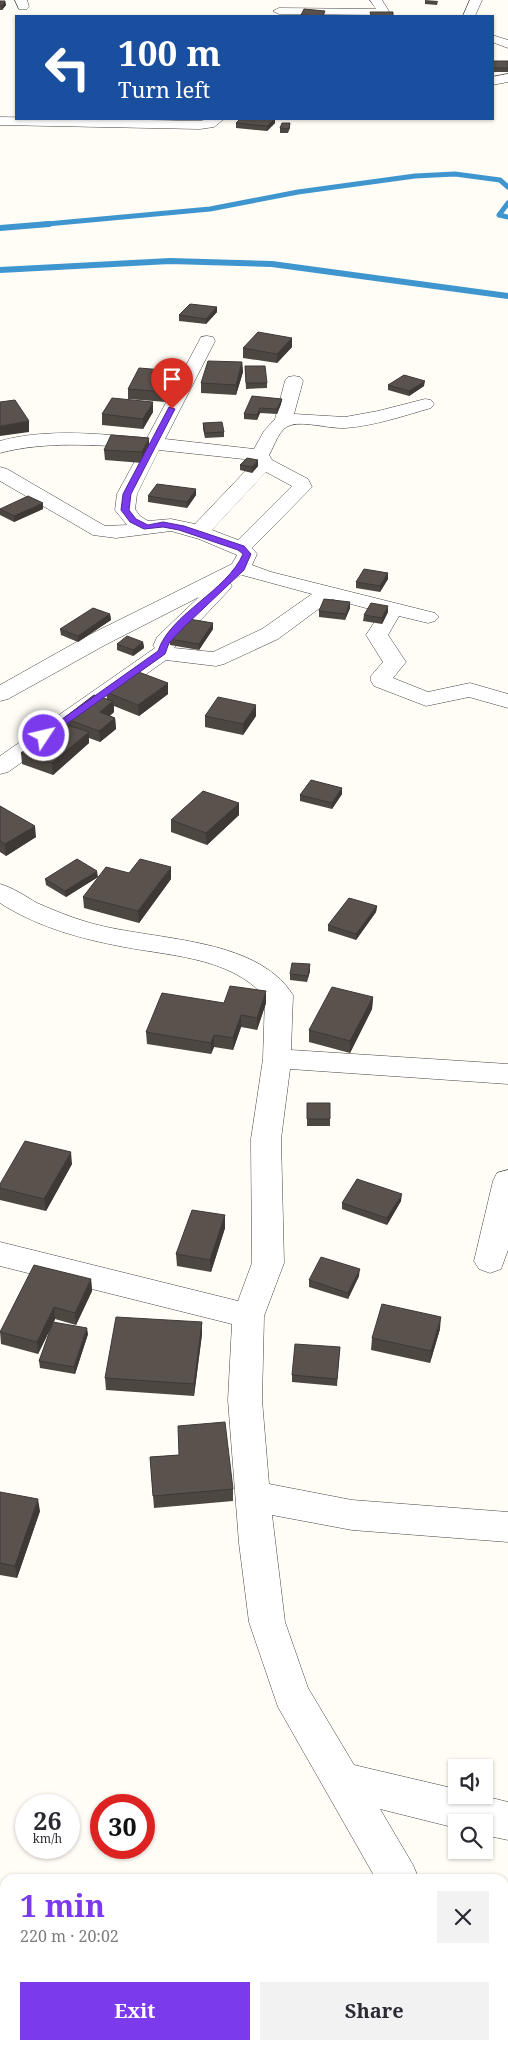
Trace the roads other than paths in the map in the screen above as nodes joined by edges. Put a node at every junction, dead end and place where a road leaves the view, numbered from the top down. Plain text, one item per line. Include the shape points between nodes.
1 (376, 0) edge
2 (476, 0) edge
3 (279, 9) edge
4 (469, 15) edge
5 (494, 39) edge
6 (508, 44) edge
7 (508, 78) edge
8 (494, 81) edge
9 (215, 120) edge
10 (0, 121) edge
11 (207, 341) dead end
12 (294, 380) dead end
13 (425, 404) dead end
14 (282, 421) junction
15 (154, 443) junction
16 (0, 447) edge
17 (262, 459) junction
18 (0, 473) edge
19 (147, 528) junction
20 (198, 533) junction
21 (241, 558) junction
22 (329, 592) junction
23 (394, 608) junction
24 (428, 617) dead end
25 (162, 652) junction
26 (0, 694) edge
27 (508, 701) edge
28 (0, 767) edge
29 (0, 892) edge
30 (277, 1059) junction
31 (508, 1074) edge
32 (508, 1180) edge
33 (0, 1254) edge
34 (490, 1261) dead end
35 (248, 1316) junction
36 (253, 1496) junction
37 (508, 1527) edge
38 (341, 1781) junction
39 (508, 1821) edge
40 (396, 1874) edge

1 - 3 street via 384,13
2 - 4 street
5 - 6 street
7 - 8 street
9 - 10 street via 200,125
11 - 15 street
12 - 14 street
13 - 14 street via 362,420 334,423
14 - 17 street
15 - 16 street via 18,441
15 - 17 street
15 - 19 street via 127,494 125,510 133,520
17 - 20 street
17 - 21 street via 301,483 302,487
18 - 19 street via 100,531 114,534
19 - 20 street via 163,524
20 - 21 street
21 - 22 street via 264,576
21 - 25 street via 165,642
21 - 26 street
22 - 23 street
22 - 25 street via 270,634 216,659
23 - 24 street
23 - 27 street via 377,635 395,662 382,676 382,681 426,699 470,690
25 - 28 street
29 - 30 street via 73,926 126,940 224,958 264,978 279,995
30 - 31 street
30 - 35 street via 266,1140 268,1263
32 - 34 street
33 - 35 street via 35,1278
35 - 36 street via 244,1400
36 - 37 street via 352,1515
36 - 38 street via 267,1622 291,1695
38 - 39 street
38 - 40 street

